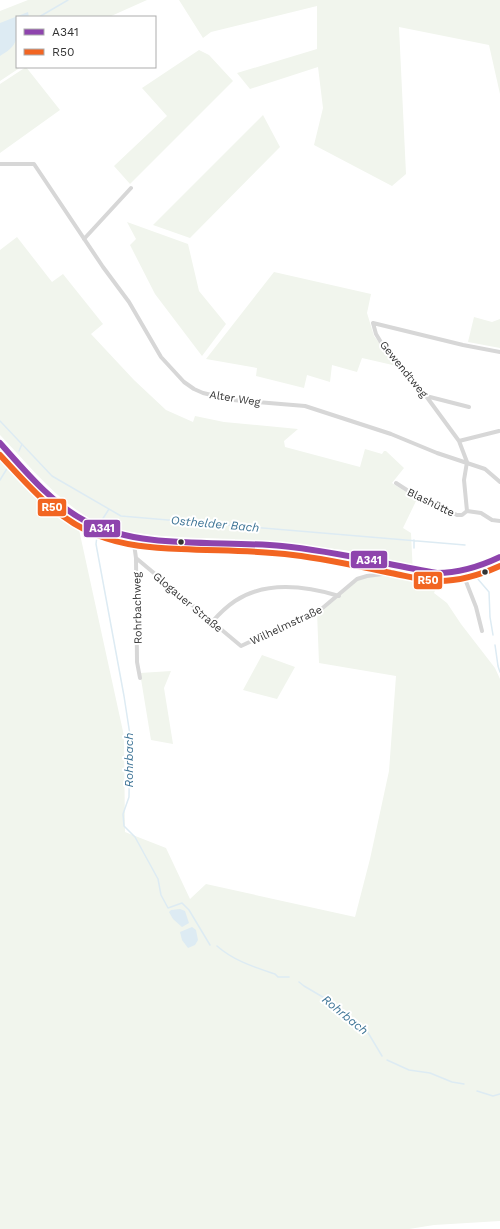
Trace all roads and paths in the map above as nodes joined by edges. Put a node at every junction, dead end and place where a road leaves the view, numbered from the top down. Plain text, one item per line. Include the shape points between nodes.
1 (0, 164) edge
2 (131, 188) dead end
3 (84, 239) junction
4 (500, 352) edge
5 (426, 396) junction
6 (469, 407) dead end
7 (499, 431) dead end
8 (459, 441) junction
9 (0, 443) edge
10 (468, 462) junction
11 (396, 482) dead end
12 (500, 482) edge
13 (467, 511) junction
14 (500, 521) edge
15 (133, 537) junction
16 (500, 557) edge
17 (136, 558) junction
18 (465, 572) junction
19 (437, 573) junction
20 (339, 596) junction
21 (212, 622) junction
22 (482, 631) dead end
23 (241, 646) joint
24 (140, 678) dead end

1 - 3 street, Alter Weg via 34,164
2 - 3 street
3 - 10 street, Alter Weg via 129,302 161,357 194,389 233,400 305,406
4 - 5 street, Gewendtweg via 373,323 382,344
5 - 6 street
5 - 8 street, Gewendtweg
7 - 8 street
8 - 10 street, Gewendtweg
9 - 15 main road via 67,510 102,529
10 - 12 street, Alter Weg via 485,469
10 - 13 street, Blashütte via 464,480
11 - 13 street, Blashütte via 413,494 457,515
13 - 14 street, Blashütte via 481,513 492,520
15 - 17 street, Rohrbachweg
15 - 19 main road via 293,547
16 - 18 main road
17 - 21 street, Glogauer Straße
17 - 24 street, Rohrbachweg via 137,662
18 - 19 main road
18 - 22 street
19 - 20 street, Wilhelmstraße via 429,580 390,573 367,576 357,579
20 - 21 street via 322,591 287,588 255,591 236,600
20 - 23 street, Wilhelmstraße via 319,611
21 - 23 street, Glogauer Straße

